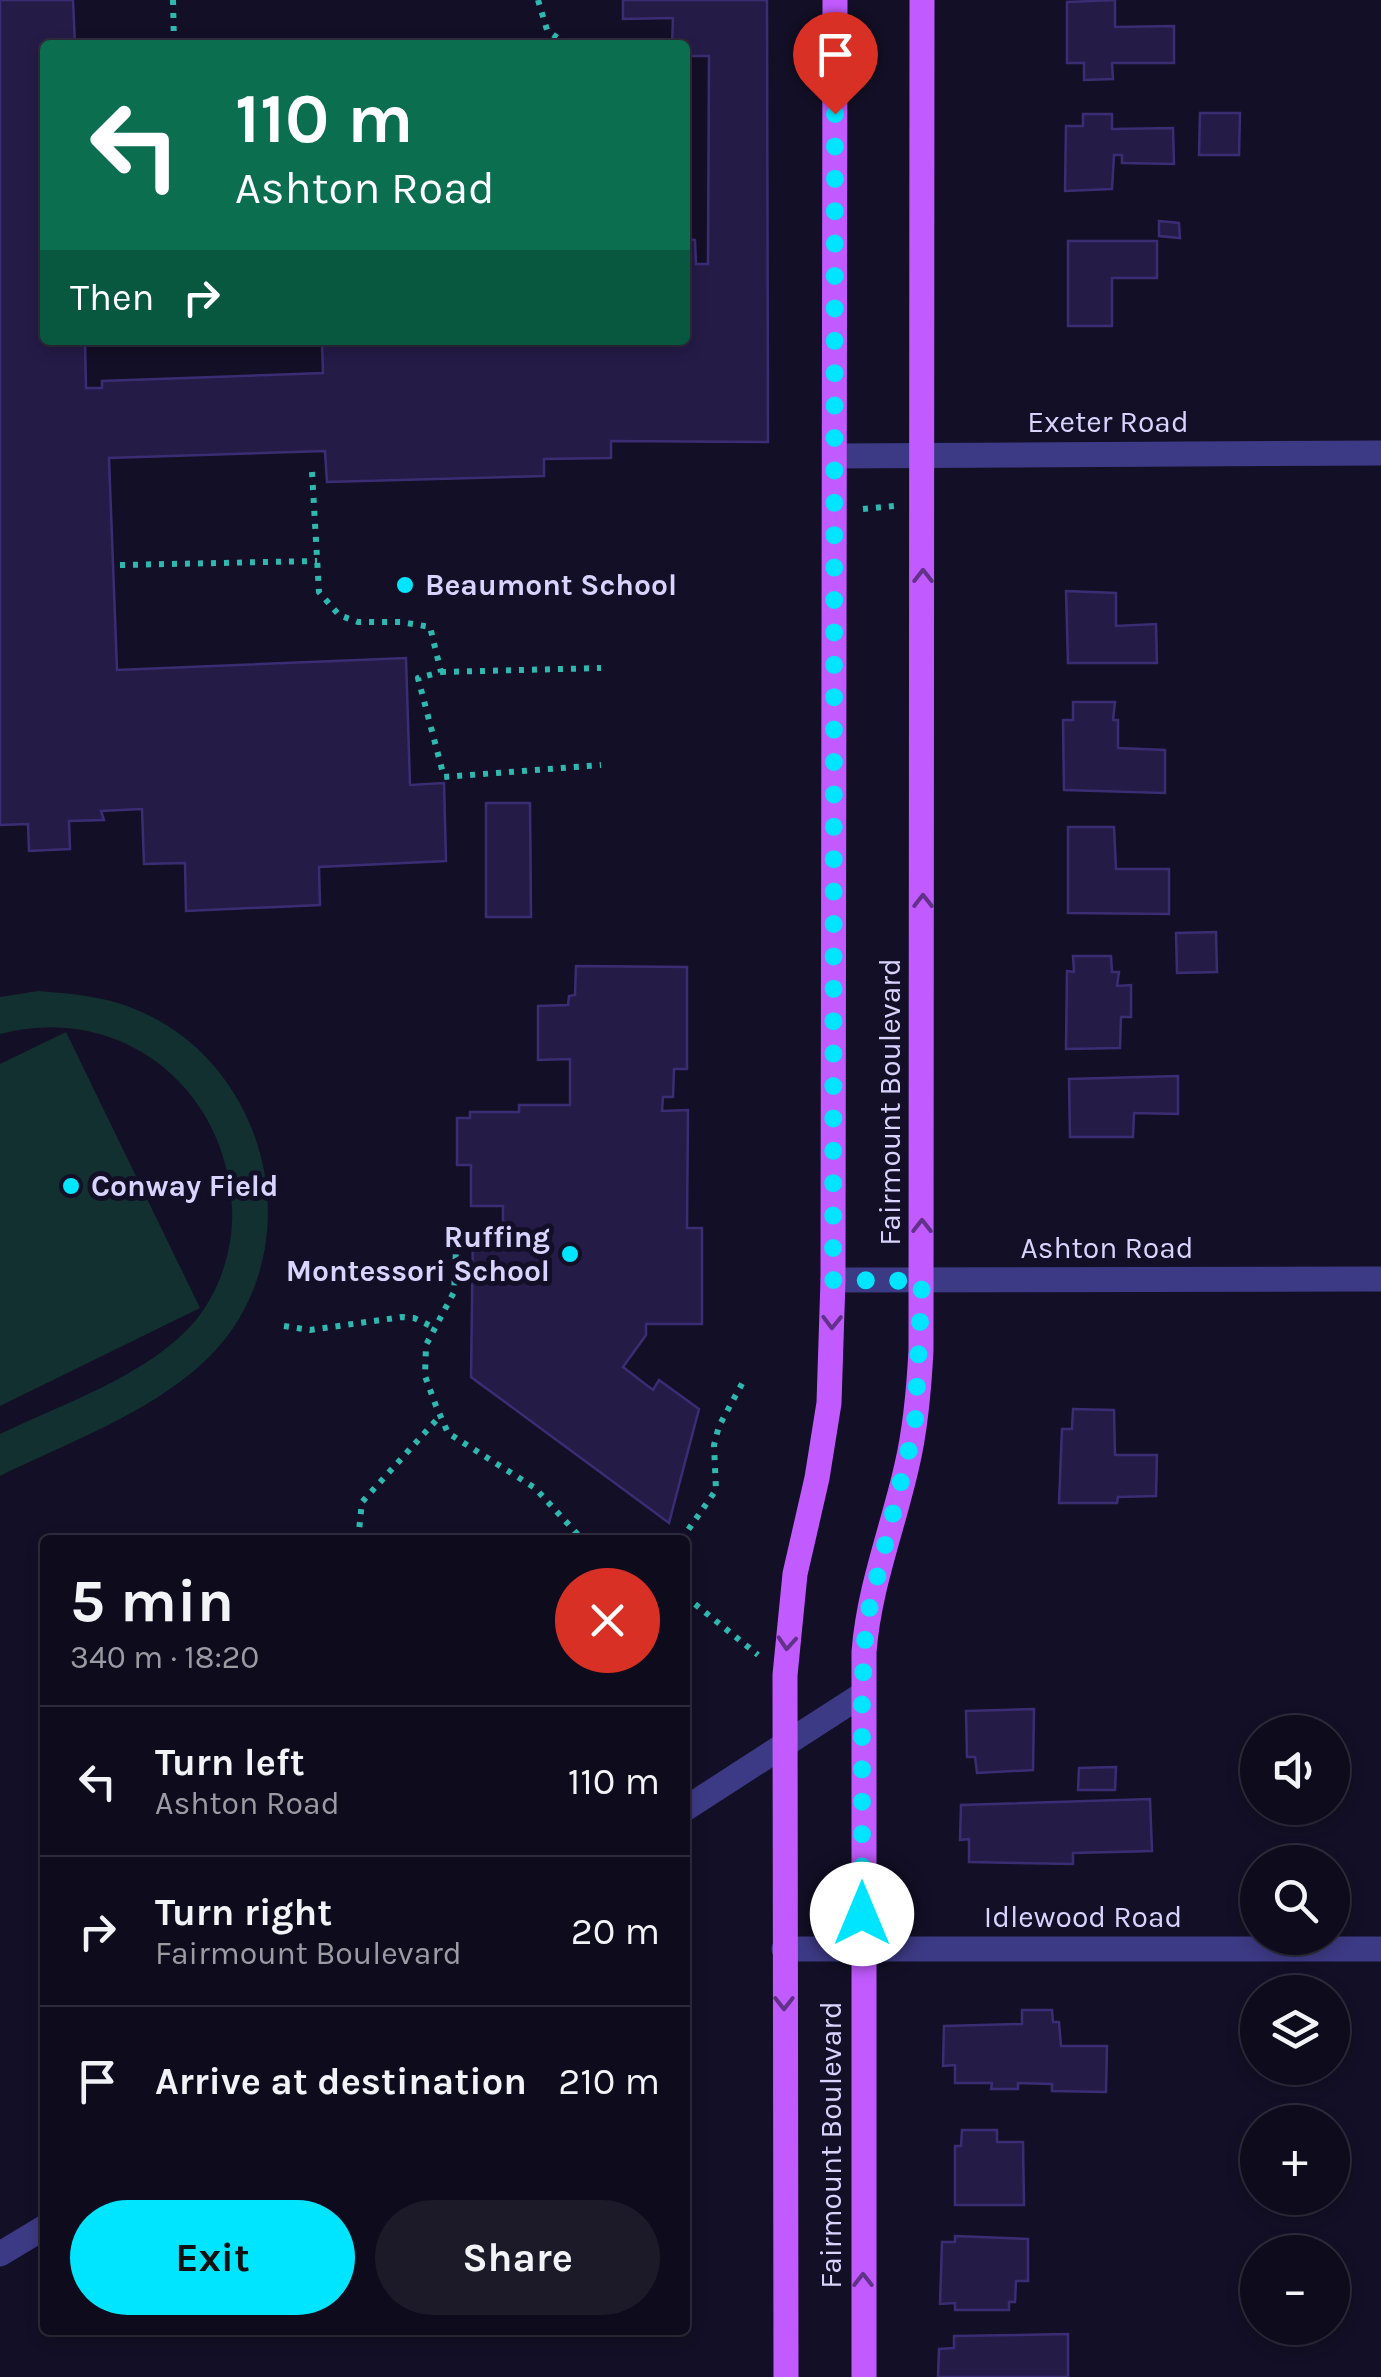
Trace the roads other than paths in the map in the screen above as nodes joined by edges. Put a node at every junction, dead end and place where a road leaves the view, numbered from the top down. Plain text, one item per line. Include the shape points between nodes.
1 (835, 0) edge
2 (922, 0) edge
3 (1381, 453) edge
4 (922, 455) junction
5 (835, 456) junction
6 (1381, 1279) edge
7 (833, 1280) junction
8 (922, 1281) junction
9 (862, 1694) junction
10 (784, 1744) junction
11 (690, 1806) edge
12 (784, 1949) junction
13 (862, 1949) junction
14 (1381, 1950) edge
15 (40, 2230) edge
16 (0, 2254) edge
17 (786, 2377) edge
18 (864, 2377) edge

1 - 5 main road, Fairmount Boulevard
2 - 4 main road, Fairmount Boulevard
3 - 4 street, Exeter Road
4 - 5 street, Exeter Road
8 -> 4 main road, Fairmount Boulevard
5 - 7 main road, Fairmount Boulevard
6 - 8 street, Ashton Road
7 - 8 street, Ashton Road
7 -> 10 main road, Fairmount Boulevard via 829,1402 795,1574
8 - 9 main road, Fairmount Boulevard via 915,1425 870,1598
9 - 10 street
9 - 13 main road, Fairmount Boulevard
10 - 11 street
10 - 12 main road, Fairmount Boulevard
12 - 13 street, Idlewood Road
12 -> 17 main road, Fairmount Boulevard
13 - 14 street, Idlewood Road
18 -> 13 main road, Fairmount Boulevard
15 - 16 street

